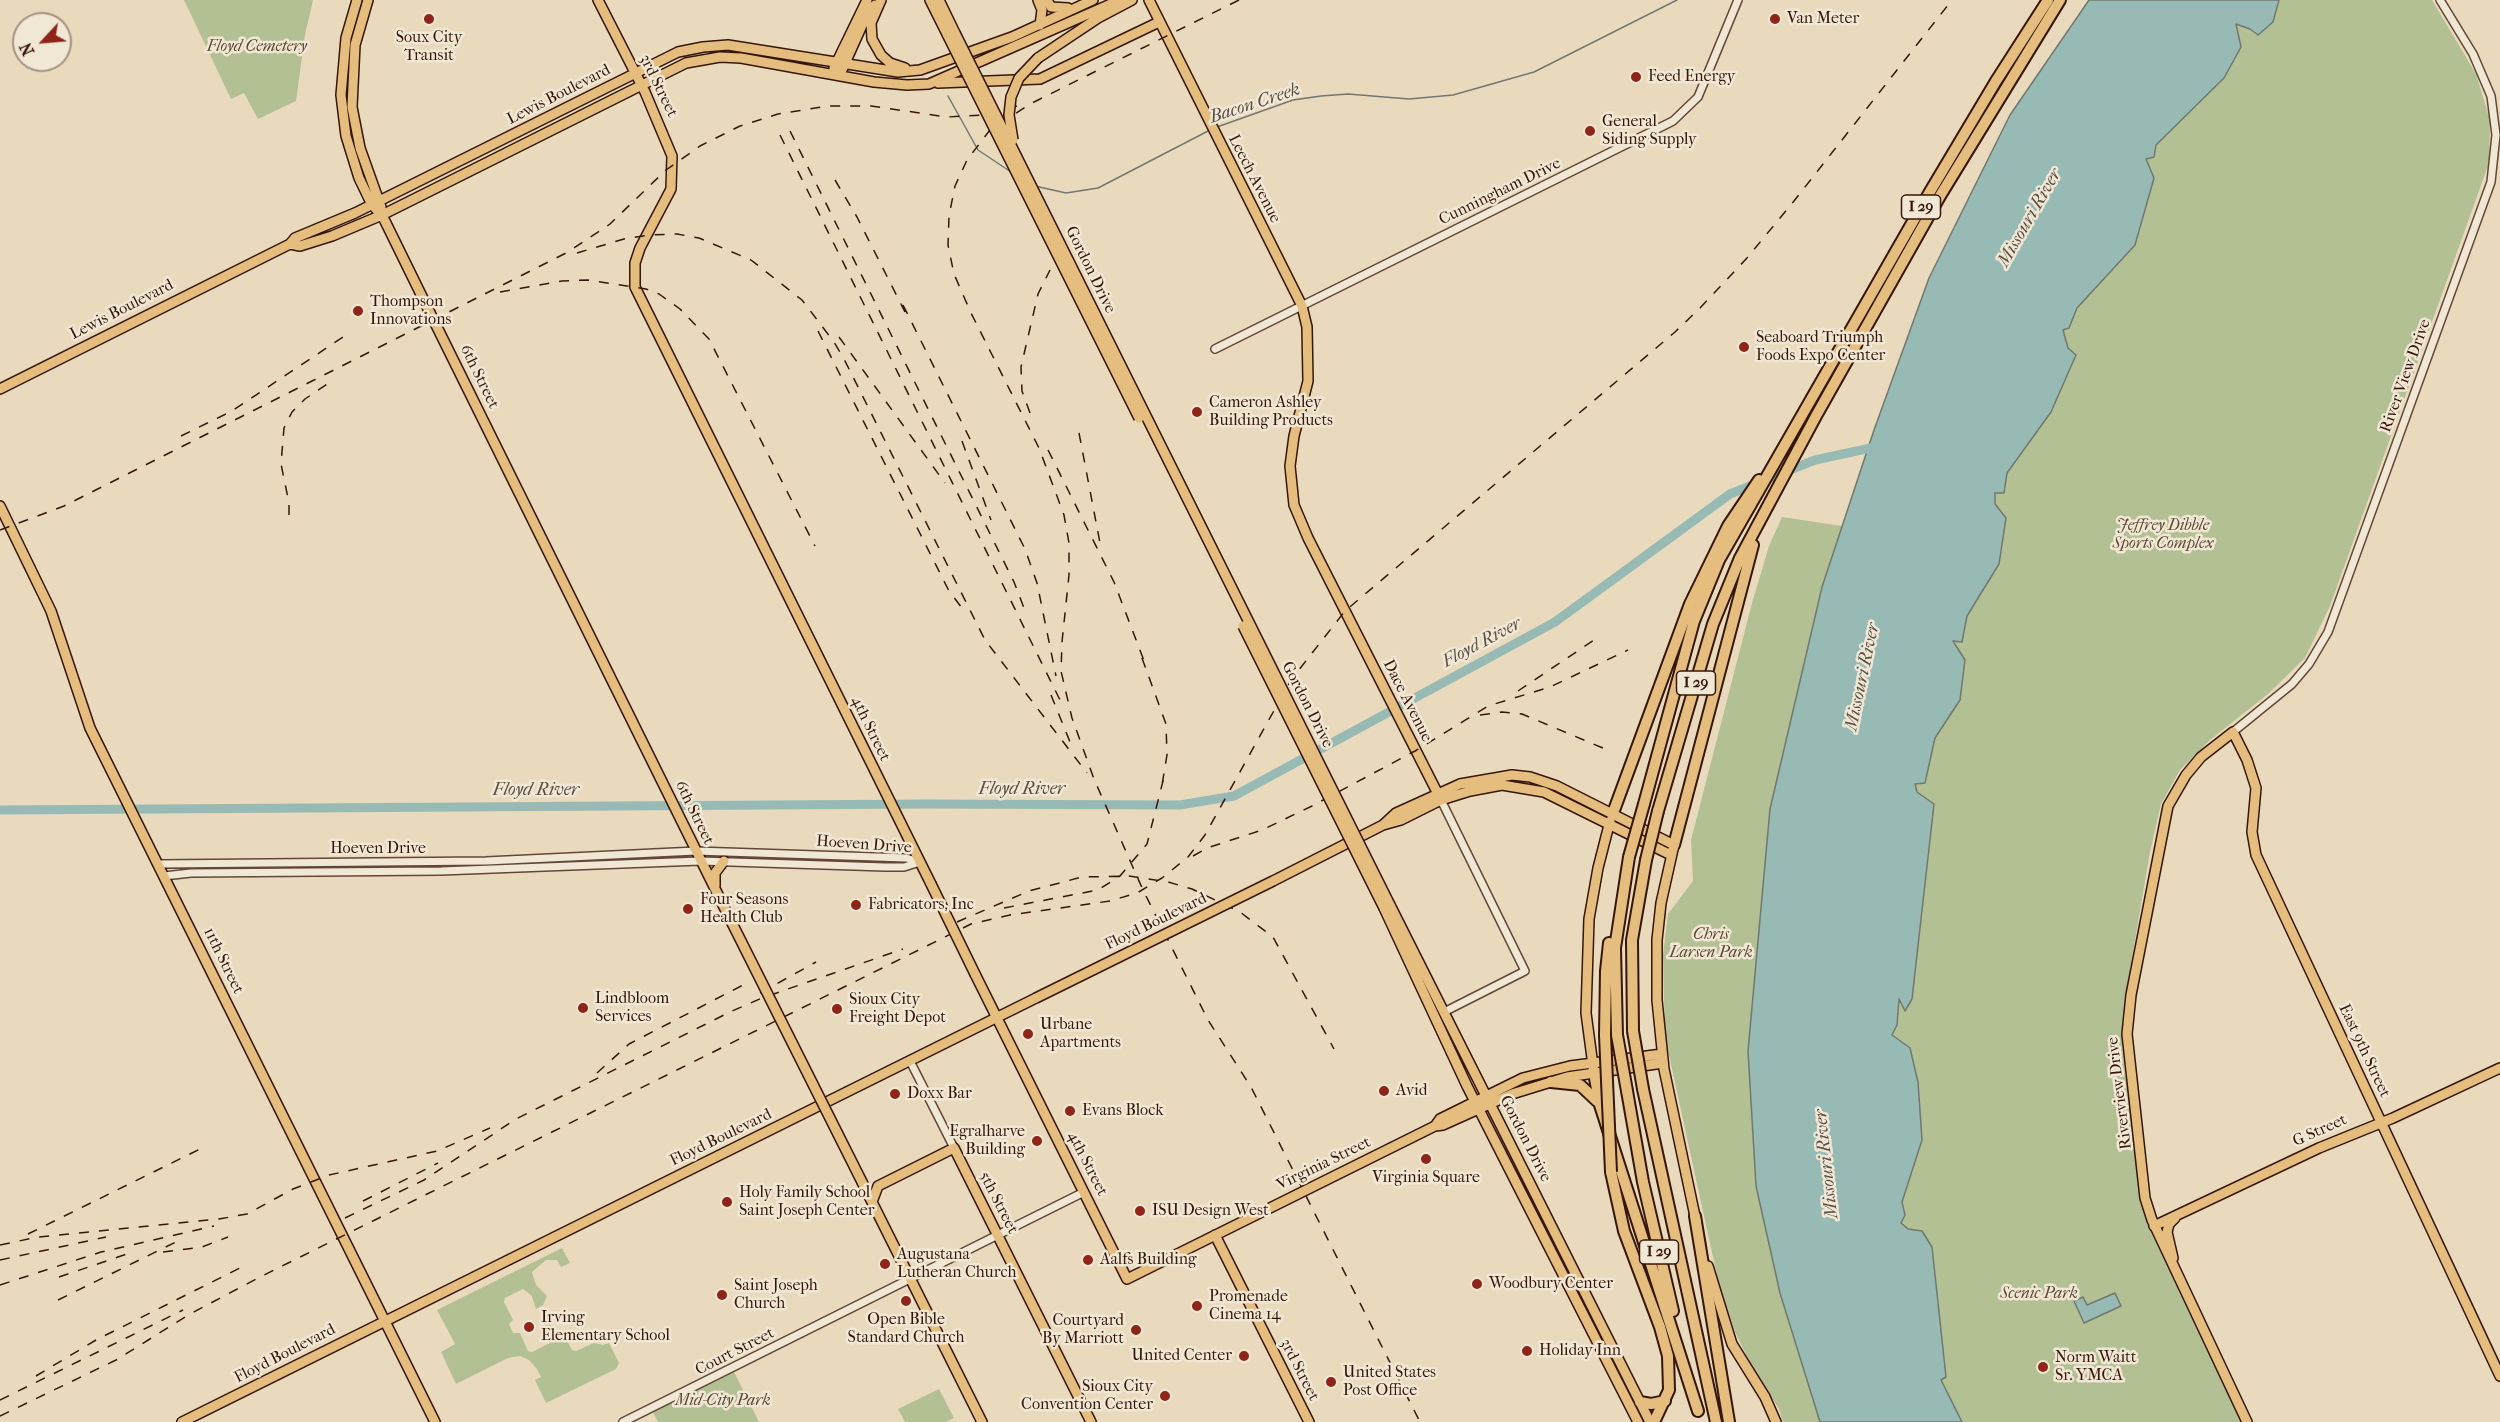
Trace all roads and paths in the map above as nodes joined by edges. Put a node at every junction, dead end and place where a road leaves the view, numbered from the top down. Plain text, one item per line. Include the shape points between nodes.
1 (357, 0) edge
2 (368, 0) edge
3 (598, 0) edge
4 (867, 0) edge
5 (881, 0) edge
6 (928, 0) edge
7 (939, 0) edge
8 (948, 0) edge
9 (1038, 0) edge
10 (1093, 0) edge
11 (1120, 0) edge
12 (1132, 0) edge
13 (1149, 0) edge
14 (1738, 0) edge
15 (2048, 0) edge
16 (2060, 0) edge
17 (2440, 0) edge
18 (1049, 3) edge
19 (1082, 5) junction
20 (1159, 22) junction
21 (1044, 23) junction
22 (950, 31) junction
23 (1047, 33) junction
24 (840, 63) junction
25 (920, 70) junction
26 (635, 73) junction
27 (836, 74) junction
28 (641, 84) junction
29 (929, 84) junction
30 (1026, 173) junction
31 (671, 189) joint
32 (376, 203) junction
33 (382, 215) junction
34 (290, 244) junction
35 (1302, 306) junction
36 (1215, 349) dead end
37 (0, 389) edge
38 (1294, 436) joint
39 (0, 506) edge
40 (1744, 558) junction
41 (1714, 561) junction
42 (2233, 732) junction
43 (1439, 797) junction
44 (1613, 813) junction
45 (1609, 825) junction
46 (1673, 850) junction
47 (698, 856) junction
48 (724, 861) junction
49 (920, 862) junction
50 (158, 864) junction
51 (164, 876) junction
52 (715, 888) junction
53 (1387, 907) junction
54 (1620, 911) junction
55 (1444, 1012) junction
56 (997, 1017) junction
57 (1662, 1058) junction
58 (910, 1061) junction
59 (1593, 1068) junction
60 (2500, 1068) edge
61 (1476, 1076) junction
62 (1551, 1082) junction
63 (1509, 1083) junction
64 (1488, 1100) junction
65 (1476, 1105) junction
66 (1600, 1105) junction
67 (2381, 1122) junction
68 (954, 1148) junction
69 (878, 1186) junction
70 (864, 1187) junction
71 (1084, 1192) junction
72 (872, 1202) junction
73 (1695, 1216) junction
74 (2177, 1216) junction
75 (2154, 1226) junction
76 (997, 1235) junction
77 (1215, 1235) junction
78 (2173, 1266) junction
79 (911, 1279) junction
80 (1127, 1279) joint
81 (386, 1321) junction
82 (2500, 1376) edge
83 (1626, 1399) junction
84 (1665, 1401) junction
85 (1640, 1402) junction
86 (1700, 1416) edge
87 (182, 1422) edge
88 (435, 1422) edge
89 (623, 1422) edge
90 (982, 1422) edge
91 (1091, 1422) edge
92 (1309, 1422) edge
93 (1629, 1422) edge
94 (1638, 1422) edge
95 (1652, 1422) edge
96 (1716, 1422) edge
97 (1729, 1422) edge
98 (1776, 1422) edge
99 (2247, 1422) edge

1 - 32 main road via 346,38 341,95 352,158
2 - 32 main road via 355,45 352,107
3 - 26 main road, 3rd Street
4 - 24 main road
5 - 24 main road via 868,12
5 - 25 main road via 871,23 875,45 890,63
6 - 22 main road
7 - 22 main road, Gordon Drive
8 - 22 main road
9 - 21 main road
10 - 19 main road
11 - 23 main road
12 - 30 main road, bridge via 1038,58 1019,78 1010,106 1014,142
13 - 20 main road, Leech Avenue
14 - 35 street, Cunningham Drive via 1698,97 1673,121
15 - 41 highway, I 29 via 1990,90 1775,464 1759,480
16 - 40 highway, I 29 via 1940,196 1816,416
17 - 42 street, River View Drive via 2473,54 2491,96 2496,135 2491,182 2328,632 2292,684
18 - 19 main road via 1064,9
18 - 21 main road
19 - 21 main road
20 - 29 main road, Lewis Boulevard via 1040,79
20 - 35 main road, Leech Avenue
21 - 23 main road
21 - 25 main road
22 - 30 main road, Gordon Drive, bridge
22 - 53 main road, Gordon Drive, bridge
23 - 29 main road
24 - 25 main road, Lewis Boulevard via 898,72
24 - 26 main road, Lewis Boulevard via 720,46 678,52
24 - 27 main road
26 - 28 main road, 3rd Street
26 - 32 main road, Lewis Boulevard
27 - 28 main road, Lewis Boulevard via 720,57 686,63
27 - 29 main road, Lewis Boulevard via 897,85
28 - 31 main road, 3rd Street via 672,156
28 - 33 main road, Lewis Boulevard
30 - 53 main road, Gordon Drive, bridge
31 - 49 main road, 4th Street via 640,248 634,287
32 - 33 main road, 6th Street
32 - 34 main road, Lewis Boulevard via 295,238
33 - 34 main road, Lewis Boulevard via 332,236 300,246
33 - 47 main road, 6th Street
34 - 37 main road, Lewis Boulevard
35 - 36 street, Cunningham Drive
35 - 38 main road, Leech Avenue via 1307,327 1308,381
38 - 43 main road, Dace Avenue via 1290,466 1294,505
39 - 50 main road, 11th Street via 51,611 86,717
40 - 46 highway
40 - 96 highway, I 29, bridge via 1713,624 1658,811 1632,940 1633,1031 1642,1089
41 - 44 highway via 1677,633
41 - 54 highway, I 29, bridge via 1629,857
42 - 67 main road, East 9th Street via 2256,788 2252,832 2256,855
42 - 75 main road, Riverview Drive via 2201,757 2168,806 2130,1003 2128,1048 2145,1198
43 - 44 main road via 1483,778 1530,777
43 - 45 main road via 1486,787 1522,787 1560,799
43 - 55 street, Dace Avenue via 1525,971
43 - 56 main road, Floyd Boulevard, bridge
44 - 45 main road
44 - 46 main road
45 - 46 main road
45 - 59 main road via 1589,920 1586,1013
46 - 57 main road via 1657,940
47 - 48 street, Hoeven Drive
47 - 49 street, Hoeven Drive via 906,858
47 - 50 street, Hoeven Drive
47 - 51 street, Hoeven Drive via 503,870
47 - 52 main road, 6th Street
48 - 49 street, Hoeven Drive via 885,867
48 - 52 main road via 715,873
49 - 56 main road, 4th Street, bridge
50 - 51 main road, 11th Street
51 - 81 main road, 11th Street
52 - 70 main road, 6th Street, bridge
53 - 55 main road, Gordon Drive
53 - 65 main road, Gordon Drive
54 - 84 highway, bridge via 1611,930 1606,971 1611,1172 1624,1232 1668,1356 1669,1390
54 - 86 highway, I 29, bridge via 1615,974 1617,1035 1643,1182
55 - 61 main road, Gordon Drive
56 - 58 main road, Floyd Boulevard
56 - 71 main road, 4th Street
57 - 59 main road
57 - 73 main road
58 - 68 street, 5th Street
58 - 81 main road, Floyd Boulevard
59 - 62 main road
59 - 63 main road via 1550,1070
59 - 66 highway
60 - 67 main road, G Street
61 - 63 main road via 1490,1085
61 - 64 main road, Gordon Drive
62 - 64 main road
62 - 66 highway via 1580,1085
63 - 64 main road
64 - 65 main road, Virginia Street
64 - 85 main road, Gordon Drive
65 - 77 main road, Virginia Street via 1440,1119 1435,1126
65 - 83 main road, Gordon Drive
66 - 86 highway
67 - 74 main road, G Street
67 - 82 main road, East 9th Street
68 - 69 main road
68 - 76 main road, 5th Street
69 - 70 main road
69 - 72 main road
70 - 72 main road, 6th Street
71 - 76 street, Court Street
71 - 80 main road, 4th Street
72 - 79 main road, 6th Street
73 - 97 highway
73 - 98 main road via 1726,1329
74 - 75 main road, G Street
74 - 78 main road via 2169,1224 2168,1232
75 - 78 main road, Riverview Drive
76 - 79 street, Court Street
76 - 91 main road, 5th Street
77 - 80 main road, Virginia Street
77 - 92 main road, 3rd Street
78 - 99 main road, Riverview Drive
79 - 89 street, Court Street
79 - 90 main road, 6th Street
81 - 87 main road, Floyd Boulevard
81 - 88 main road, 11th Street
83 - 93 main road
83 - 94 main road, Gordon Drive
84 - 85 highway
84 - 95 highway
85 - 95 main road, Gordon Drive

